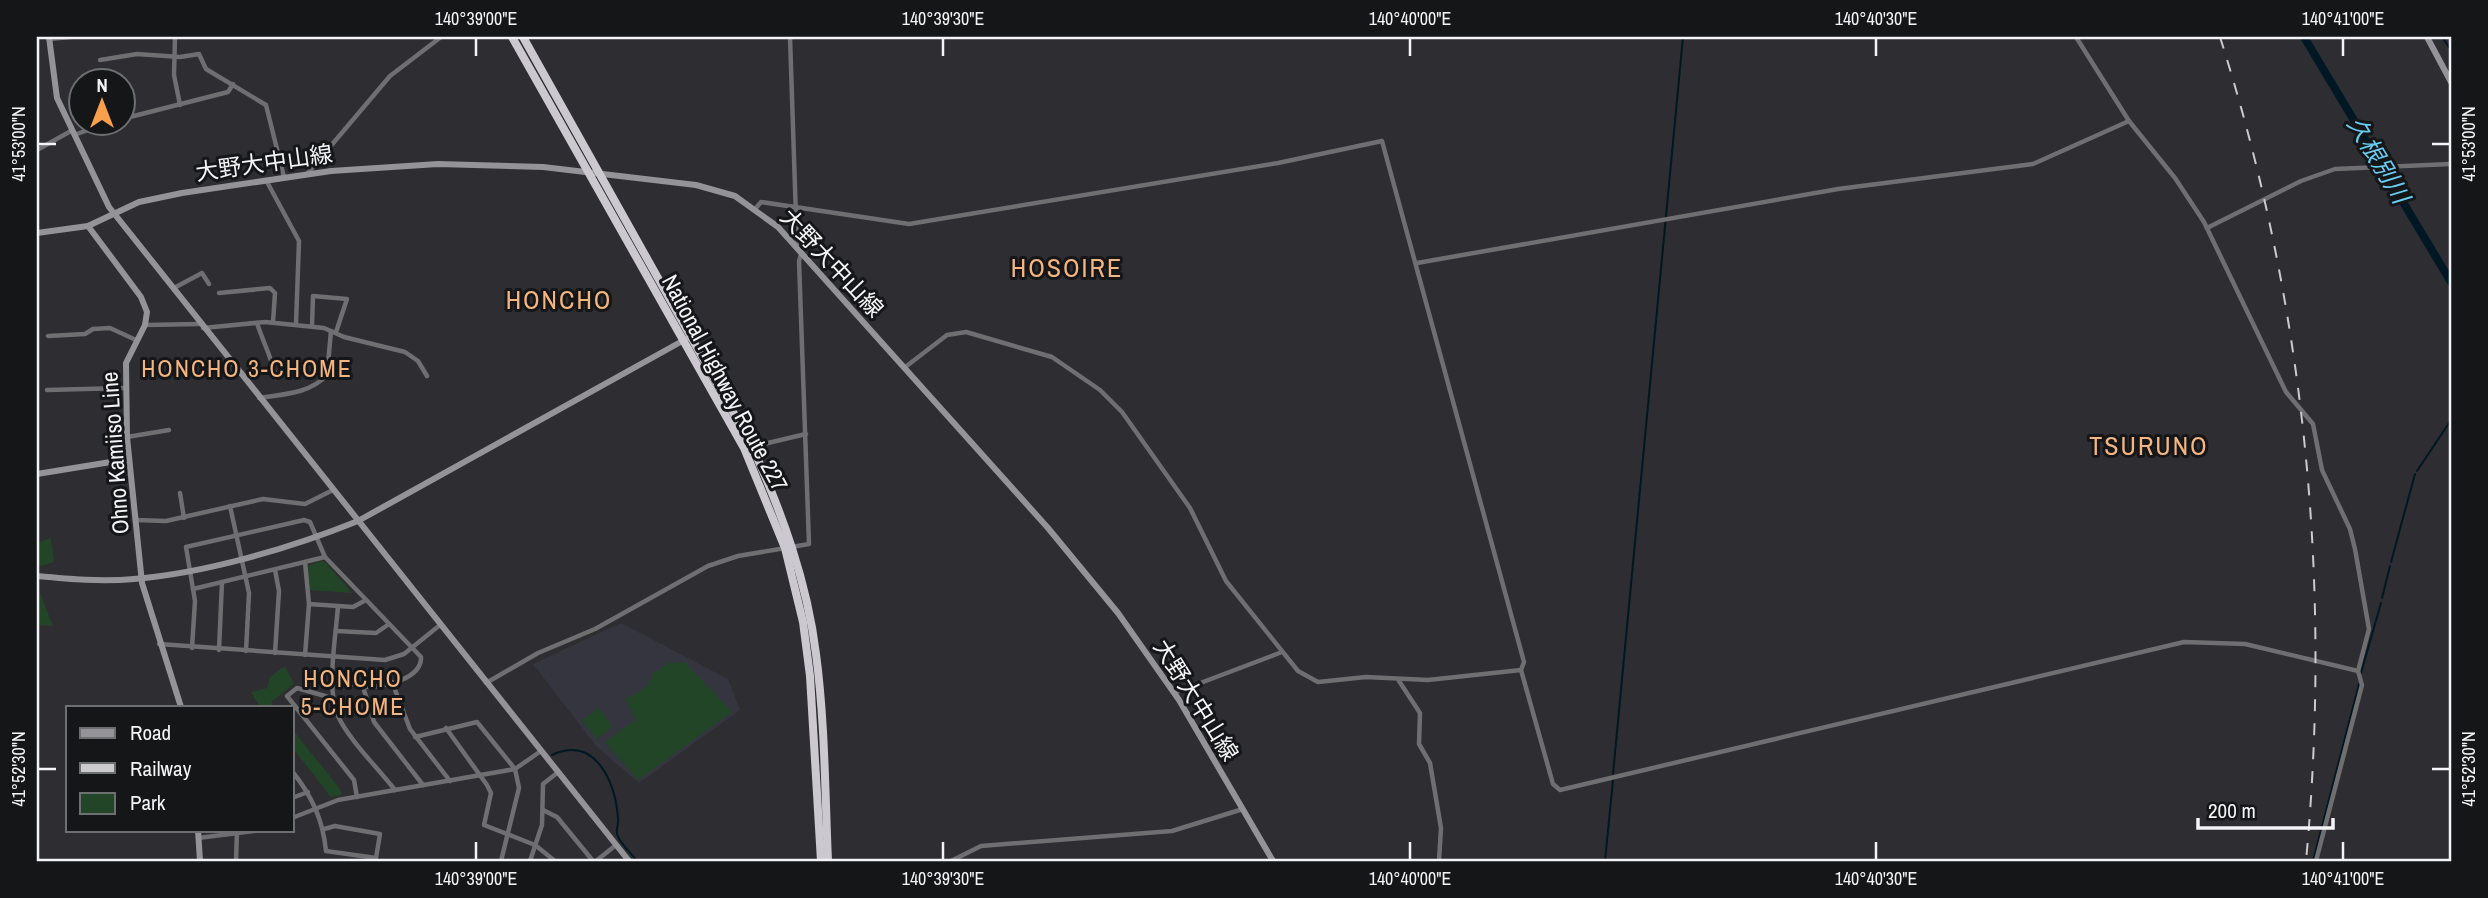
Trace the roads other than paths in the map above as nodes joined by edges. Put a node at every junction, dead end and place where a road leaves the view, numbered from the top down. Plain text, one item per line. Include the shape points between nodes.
1 (71, 37) edge
2 (175, 37) edge
3 (441, 37) edge
4 (512, 37) edge
5 (523, 37) edge
6 (790, 37) edge
7 (2076, 37) edge
8 (2427, 37) edge
9 (49, 38) edge
10 (173, 56) junction
11 (100, 60) dead end
12 (2451, 82) edge
13 (233, 84) junction
14 (180, 105) junction
15 (136, 116) edge
16 (66, 117) edge
17 (2129, 121) junction
18 (66, 136) edge
19 (74, 136) edge
20 (37, 150) edge
21 (2451, 164) edge
22 (589, 171) junction
23 (598, 172) junction
24 (307, 174) junction
25 (285, 177) junction
26 (267, 180) junction
27 (756, 208) junction
28 (797, 209) junction
29 (115, 214) junction
30 (88, 226) junction
31 (2207, 228) junction
32 (37, 233) edge
33 (799, 251) junction
34 (1417, 263) junction
35 (209, 284) dead end
36 (172, 289) junction
37 (219, 293) dead end
38 (274, 322) junction
39 (257, 323) junction
40 (296, 324) junction
41 (145, 325) junction
42 (202, 326) junction
43 (312, 326) junction
44 (333, 332) junction
45 (48, 336) dead end
46 (688, 338) junction
47 (136, 340) junction
48 (904, 368) junction
49 (427, 376) dead end
50 (276, 378) dead end
51 (124, 388) junction
52 (47, 390) dead end
53 (259, 398) junction
54 (169, 430) dead end
55 (806, 434) junction
56 (127, 437) junction
57 (748, 447) junction
58 (129, 459) junction
59 (37, 474) edge
60 (333, 489) junction
61 (180, 493) dead end
62 (230, 506) junction
63 (184, 518) junction
64 (135, 520) junction
65 (358, 521) junction
66 (236, 535) junction
67 (317, 537) junction
68 (789, 548) junction
69 (242, 557) junction
70 (325, 557) junction
71 (305, 562) junction
72 (190, 570) junction
73 (275, 570) junction
74 (37, 576) edge
75 (246, 576) junction
76 (141, 578) junction
77 (222, 582) junction
78 (192, 589) junction
79 (366, 600) junction
80 (309, 604) junction
81 (338, 606) junction
82 (389, 624) junction
83 (440, 625) junction
84 (336, 631) junction
85 (159, 644) junction
86 (192, 648) junction
87 (412, 648) junction
88 (219, 650) junction
89 (246, 651) junction
90 (1282, 652) junction
91 (275, 653) junction
92 (305, 655) junction
93 (335, 657) junction
94 (1521, 670) junction
95 (2358, 671) junction
96 (334, 678) junction
97 (1399, 680) junction
98 (393, 682) junction
99 (486, 683) junction
100 (363, 687) junction
101 (1174, 693) junction
102 (333, 698) junction
103 (181, 706) edge
104 (446, 728) junction
105 (415, 737) junction
106 (541, 751) junction
107 (515, 769) junction
108 (294, 774) edge
109 (558, 774) junction
110 (483, 776) junction
111 (451, 782) junction
112 (423, 785) junction
113 (395, 791) junction
114 (308, 792) junction
115 (294, 797) edge
116 (357, 797) junction
117 (316, 809) junction
118 (1243, 809) junction
119 (542, 810) junction
120 (294, 817) edge
121 (324, 828) junction
122 (198, 832) edge
123 (237, 833) edge
124 (509, 836) junction
125 (198, 838) junction
126 (535, 845) junction
127 (616, 845) junction
128 (200, 861) edge
129 (236, 861) edge
130 (501, 861) edge
131 (530, 861) edge
132 (555, 861) edge
133 (594, 861) edge
134 (629, 861) edge
135 (821, 861) edge
136 (828, 861) edge
137 (951, 861) edge
138 (1273, 861) edge
139 (1438, 861) edge
140 (2316, 861) edge

1 - 9 street
2 - 10 street
3 - 24 street via 390,76
4 - 22 highway, National Highway Route 227
5 - 23 highway, National Highway Route 227
6 - 28 street
7 - 17 street
8 - 12 main road
9 - 16 main road via 53,83
10 - 11 street via 136,54
10 - 13 street via 199,54 206,69
10 - 14 street
13 - 14 street via 228,92
13 - 25 street via 266,105
14 - 15 street
17 - 31 street via 2175,178
17 - 34 street via 2033,164 1838,189
18 - 20 street
19 - 29 main road
21 - 31 street via 2321,173
22 - 23 main road, 大野大中山線
22 - 24 main road, 大野大中山線 via 438,164
22 - 46 highway, National Highway Route 227
23 - 27 main road, 大野大中山線 via 713,188
23 - 46 highway, National Highway Route 227
24 - 25 main road, 大野大中山線
25 - 26 main road, 大野大中山線
26 - 29 main road, 大野大中山線 via 150,198
26 - 40 street via 299,241
27 - 28 street via 761,202
27 - 33 main road, 大野大中山線
28 - 33 street
28 - 34 street via 909,224 1278,163 1382,141
29 - 30 main road
29 - 36 main road
30 - 32 main road
30 - 41 main road via 141,297 147,312
31 - 95 street via 2286,393 2313,424 2322,470 2350,529 2369,629
33 - 48 main road, 大野大中山線
33 - 55 street
34 - 94 street via 1524,662
35 - 36 street via 202,273
36 - 42 main road
37 - 38 street via 270,288 275,293
38 - 39 street
38 - 40 street
39 - 42 street
39 - 50 street
40 - 43 street
41 - 42 street
41 - 47 main road, Ohno Kamiiso Line
42 - 53 main road
43 - 44 street
43 - 44 street via 313,296 347,299
44 - 49 street via 405,352 418,361
44 - 53 street via 327,375 321,382 304,391
45 - 47 street via 110,328
46 - 57 highway, National Highway Route 227
46 - 65 main road
47 - 51 main road, Ohno Kamiiso Line via 125,363
48 - 90 street via 947,335 966,332 1052,357 1100,390 1122,412 1190,508 1226,581
48 - 101 main road, 大野大中山線 via 1091,578
51 - 52 street
51 - 56 main road, Ohno Kamiiso Line
53 - 60 main road
54 - 56 street
55 - 57 street
55 - 68 street via 809,544
56 - 58 main road, Ohno Kamiiso Line
57 - 68 highway, National Highway Route 227
58 - 59 main road
58 - 64 main road, Ohno Kamiiso Line
60 - 62 street via 305,503 263,499
60 - 65 main road
61 - 63 street
62 - 63 street
62 - 66 street
63 - 64 street
64 - 76 main road, Ohno Kamiiso Line
65 - 67 main road
65 - 83 main road
66 - 67 street via 304,520 310,522
66 - 69 street
66 - 72 street via 186,547
67 - 69 main road
67 - 70 street
68 - 99 street via 708,566
68 - 135 highway, National Highway Route 227 via 810,676
68 - 136 highway, National Highway Route 227 via 816,653
69 - 72 main road
69 - 75 street
70 - 71 street
70 - 79 street
71 - 73 street
71 - 80 street
72 - 76 main road
72 - 78 street
73 - 75 street
73 - 91 street via 279,591
74 - 76 main road via 97,581
75 - 77 street
75 - 89 street
76 - 85 main road, Ohno Kamiiso Line
77 - 78 street
77 - 88 street
78 - 86 street
79 - 81 street via 353,607
79 - 82 street
80 - 81 street
80 - 92 street
81 - 84 street
82 - 84 street via 376,633
82 - 87 street
83 - 87 street
83 - 99 main road
84 - 93 street
85 - 86 street
85 - 103 main road, Ohno Kamiiso Line
86 - 88 street
87 - 93 street via 392,659
87 - 98 street via 421,657 417,670
88 - 89 street
89 - 91 street
90 - 97 street via 1298,671 1318,682 1366,677
90 - 101 street
91 - 92 street
92 - 93 street
93 - 96 street
94 - 95 street via 1555,788 1566,790 2184,642 2245,644
94 - 97 street
95 - 140 street via 2362,685
96 - 100 street
96 - 102 street
97 - 139 street via 1420,713 1419,744 1430,763 1441,828
98 - 100 street
98 - 105 street
99 - 106 main road
100 - 112 street via 374,722
101 - 118 main road, 大野大中山線
102 - 113 street via 342,723
102 - 116 street via 297,688 287,696 354,780
104 - 105 street
104 - 107 street via 477,722
104 - 110 street
105 - 111 street
106 - 107 street
106 - 109 main road
107 - 110 street
107 - 124 street via 519,788
108 - 114 street
109 - 119 street via 543,784
109 - 127 main road
110 - 111 street
110 - 124 street via 491,793 484,825
111 - 112 street
112 - 113 street
113 - 116 street
114 - 115 street
114 - 117 street
116 - 117 street
117 - 120 street
117 - 121 street
118 - 137 street via 1171,831 981,846
118 - 138 main road, 大野大中山線
119 - 126 street
119 - 133 street via 558,817
121 - 121 street via 326,851 376,858 380,834
122 - 125 main road
123 - 125 street
123 - 129 street
124 - 126 street
124 - 130 street
125 - 128 main road
126 - 131 street
126 - 132 street
127 - 133 street
127 - 134 main road

